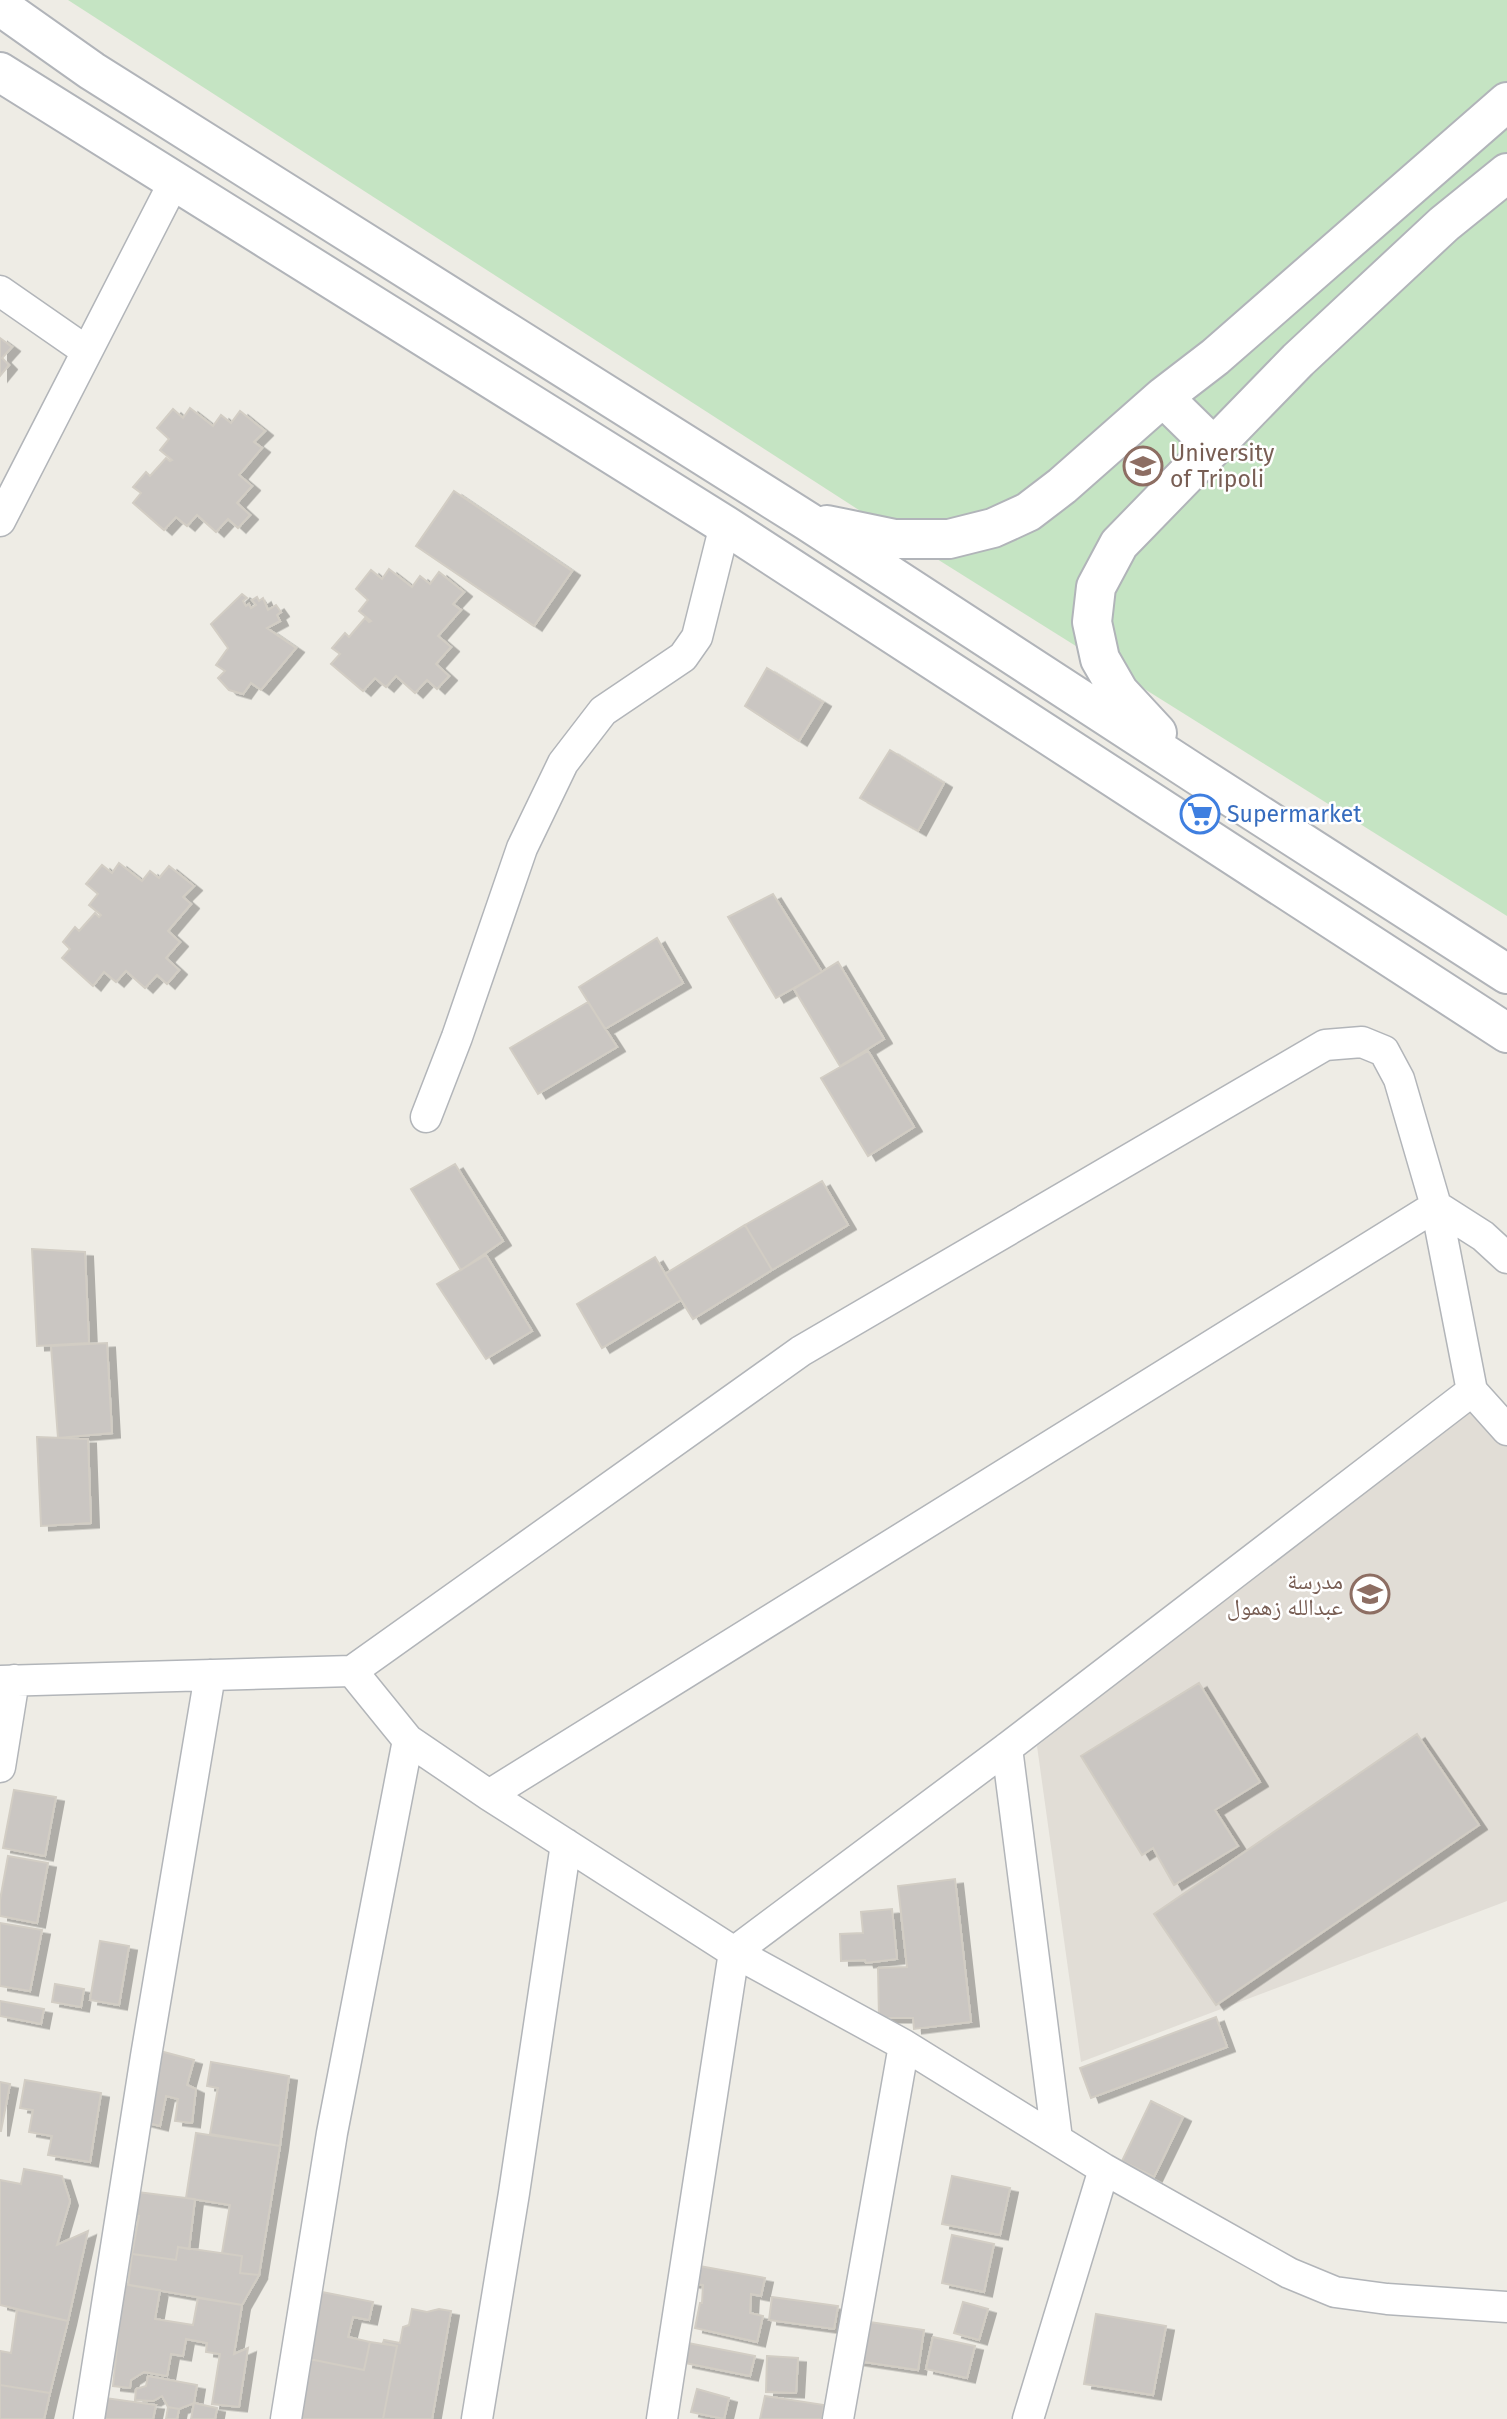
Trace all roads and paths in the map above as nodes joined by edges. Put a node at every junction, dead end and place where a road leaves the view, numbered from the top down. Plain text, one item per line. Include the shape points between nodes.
1 (0, 6) edge
2 (0, 72) edge
3 (1507, 102) edge
4 (1507, 173) edge
5 (174, 182) junction
6 (0, 291) edge
7 (1262, 317) junction
8 (85, 350) junction
9 (1298, 359) junction
10 (1163, 397) junction
11 (1213, 446) junction
12 (807, 521) junction
13 (0, 522) edge
14 (725, 525) junction
15 (1194, 773) junction
16 (1507, 974) edge
17 (1507, 1033) edge
18 (426, 1117) dead end
19 (1436, 1206) junction
20 (1507, 1258) edge
21 (1472, 1391) junction
22 (1507, 1430) edge
23 (352, 1671) junction
24 (210, 1675) junction
25 (7, 1681) edge
26 (408, 1740) junction
27 (1007, 1748) junction
28 (0, 1767) edge
29 (489, 1795) junction
30 (566, 1844) junction
31 (734, 1952) junction
32 (904, 2045) junction
33 (1057, 2139) junction
34 (1104, 2169) junction
35 (1507, 2306) edge
36 (89, 2419) edge
37 (286, 2419) edge
38 (477, 2419) edge
39 (662, 2419) edge
40 (838, 2419) edge
41 (1028, 2419) edge

1 - 12 street via 92,71
2 - 5 street
3 - 7 street
4 - 9 street via 1444,223
5 - 8 street
5 - 14 street
6 - 8 street
7 - 9 street
7 - 10 street
8 - 13 street
9 - 11 street
10 - 11 street
10 - 12 street via 1062,486 1028,512 993,528 949,539 895,539
11 - 15 street via 1119,544 1096,587 1092,622 1100,659 1119,692
12 - 15 street
14 - 17 street
14 - 18 street via 697,637 683,656 603,711 563,763 522,848
15 - 16 street
19 - 20 street via 1483,1236
19 - 21 street
19 - 23 street via 1399,1079 1384,1051 1362,1042 1325,1045 802,1351
19 - 29 street
21 - 22 street
21 - 27 street
23 - 24 street
23 - 26 street
24 - 25 street
24 - 36 street
25 - 28 street
26 - 29 street
26 - 37 street via 332,2133
27 - 31 street
27 - 33 street
29 - 30 street
30 - 31 street
30 - 38 street
31 - 32 street
31 - 39 street
32 - 33 street
32 - 40 street
33 - 34 street
34 - 35 street via 1289,2273 1335,2292 1387,2300
34 - 41 street

